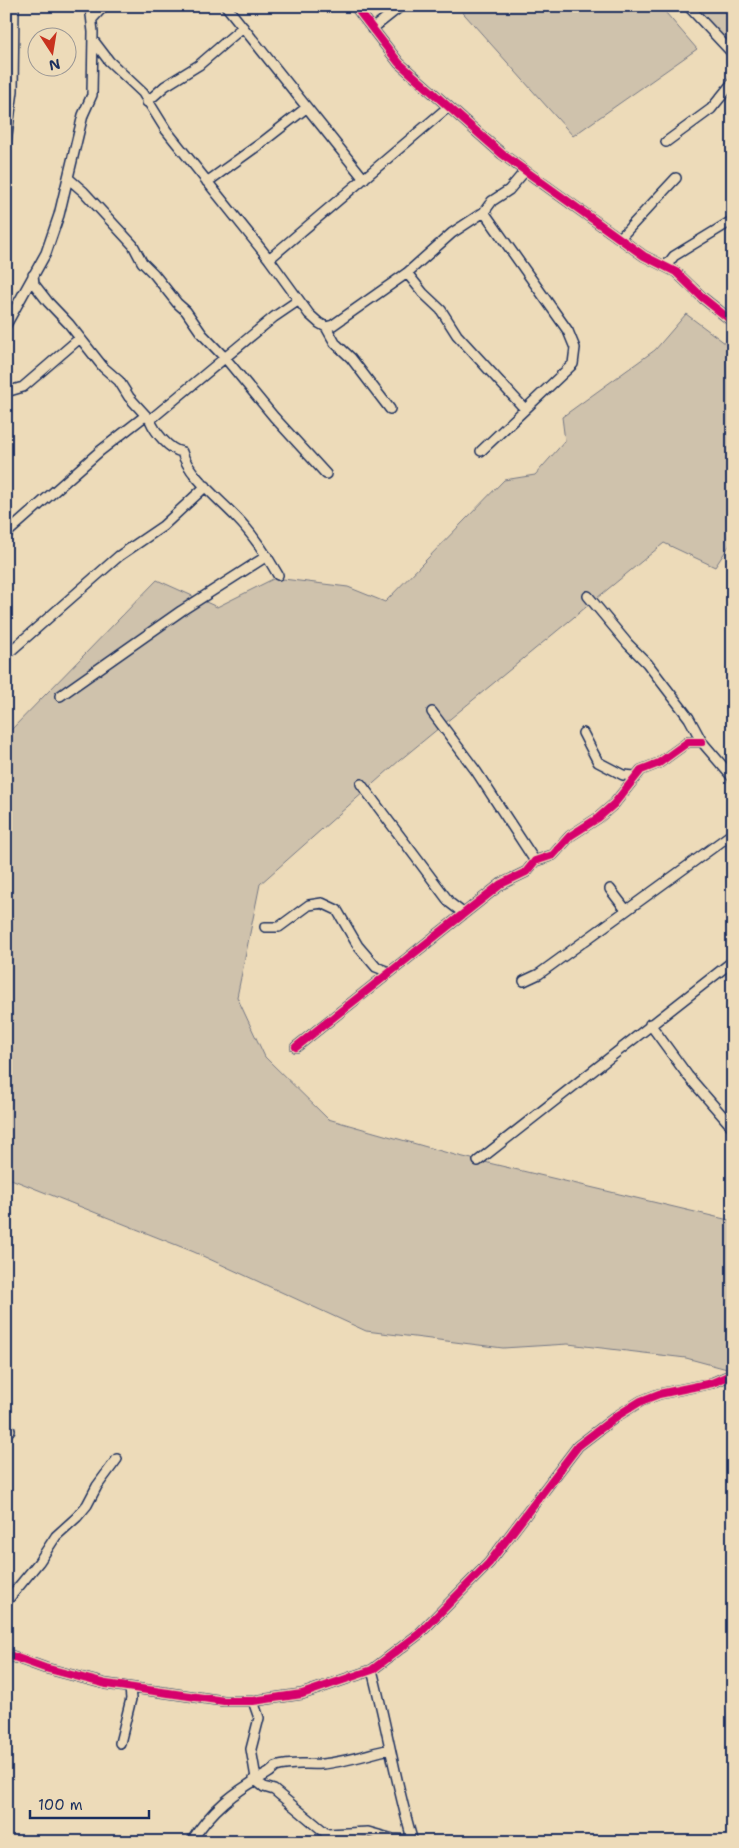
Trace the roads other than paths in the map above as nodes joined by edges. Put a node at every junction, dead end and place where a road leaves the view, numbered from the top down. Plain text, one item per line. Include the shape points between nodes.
1 (14, 6) edge
2 (90, 6) edge
3 (104, 6) edge
4 (226, 6) edge
5 (355, 6) edge
6 (401, 6) edge
7 (688, 6) edge
8 (93, 18) junction
9 (243, 27) junction
10 (372, 29) junction
11 (93, 40) junction
12 (733, 54) edge
13 (733, 82) edge
14 (148, 102) junction
15 (306, 108) junction
16 (447, 108) junction
17 (6, 142) edge
18 (666, 142) dead end
19 (525, 171) junction
20 (68, 178) junction
21 (364, 178) junction
22 (676, 178) dead end
23 (207, 182) junction
24 (484, 212) junction
25 (733, 220) edge
26 (620, 238) junction
27 (269, 259) junction
28 (666, 266) junction
29 (407, 273) junction
30 (33, 275) junction
31 (299, 300) junction
32 (733, 322) edge
33 (6, 325) edge
34 (326, 327) junction
35 (80, 338) junction
36 (226, 359) junction
37 (6, 392) edge
38 (524, 408) junction
39 (390, 409) dead end
40 (148, 418) junction
41 (481, 451) dead end
42 (326, 474) dead end
43 (206, 486) junction
44 (6, 534) edge
45 (267, 556) junction
46 (278, 575) dead end
47 (588, 596) dead end
48 (6, 655) edge
49 (60, 696) dead end
50 (432, 712) dead end
51 (583, 733) dead end
52 (702, 742) junction
53 (635, 776) junction
54 (733, 778) edge
55 (361, 784) dead end
56 (733, 833) edge
57 (535, 861) junction
58 (610, 889) dead end
59 (626, 910) junction
60 (463, 913) junction
61 (265, 927) dead end
62 (733, 962) edge
63 (389, 972) junction
64 (524, 981) dead end
65 (650, 1024) junction
66 (296, 1047) dead end
67 (733, 1128) edge
68 (478, 1161) dead end
69 (733, 1374) edge
70 (117, 1459) dead end
71 (6, 1602) edge
72 (6, 1654) edge
73 (372, 1670) junction
74 (130, 1688) junction
75 (253, 1702) junction
76 (120, 1743) dead end
77 (390, 1749) junction
78 (255, 1779) junction
79 (412, 1841) edge
80 (191, 1842) edge

1 - 17 street via 13,91
2 - 8 street
3 - 8 street
4 - 9 street
5 - 10 street
6 - 10 street
7 - 12 street
8 - 11 street
9 - 14 street via 199,65 165,86
9 - 15 street
10 - 16 street via 398,63
11 - 14 street
11 - 20 street via 92,95 83,115
13 - 18 street via 711,110
14 - 23 street
15 - 21 street
15 - 23 street
16 - 19 street
16 - 21 street
19 - 24 street
19 - 26 street
20 - 30 street via 46,254
20 - 36 street via 133,245 142,262
21 - 27 street
22 - 26 street
23 - 27 street
24 - 29 street via 452,233
24 - 38 street via 568,330 575,348 573,364
25 - 28 street via 674,256
26 - 28 street via 657,264
27 - 31 street
28 - 32 street
29 - 34 street
29 - 38 street via 441,310 457,335
30 - 33 street
30 - 35 street via 38,289
31 - 34 street via 318,323
31 - 36 street
34 - 39 street
35 - 37 street via 23,386
35 - 40 street
36 - 40 street
36 - 42 street
38 - 41 street
40 - 43 street via 163,439 175,451 182,452 186,463
40 - 44 street via 100,451
43 - 45 street via 236,516
43 - 48 street via 163,526 119,556
45 - 46 street
45 - 49 street
47 - 52 street via 652,670 689,718
50 - 57 street
51 - 53 street via 598,762 623,775
52 - 53 street via 688,742
52 - 54 street
53 - 57 street via 623,794 598,818 570,836 553,855
55 - 60 street via 450,902
56 - 59 street
57 - 60 street via 529,869 512,877
58 - 59 street
59 - 64 street via 539,974
60 - 63 street
61 - 63 street via 279,927 309,905 322,903 338,910 358,946 376,967
62 - 65 street
63 - 66 street
65 - 67 street via 688,1076
65 - 68 street
69 - 73 street via 712,1383 641,1401 578,1446 489,1563 419,1634
70 - 71 street via 87,1505 56,1536
72 - 74 street via 45,1668
73 - 75 street via 302,1694
73 - 77 street
74 - 75 street
74 - 76 street via 131,1699
75 - 78 street via 259,1718 251,1749
77 - 78 street via 324,1764 283,1765
77 - 79 street
78 - 79 street via 274,1790 327,1834 368,1832
78 - 80 street via 208,1818

